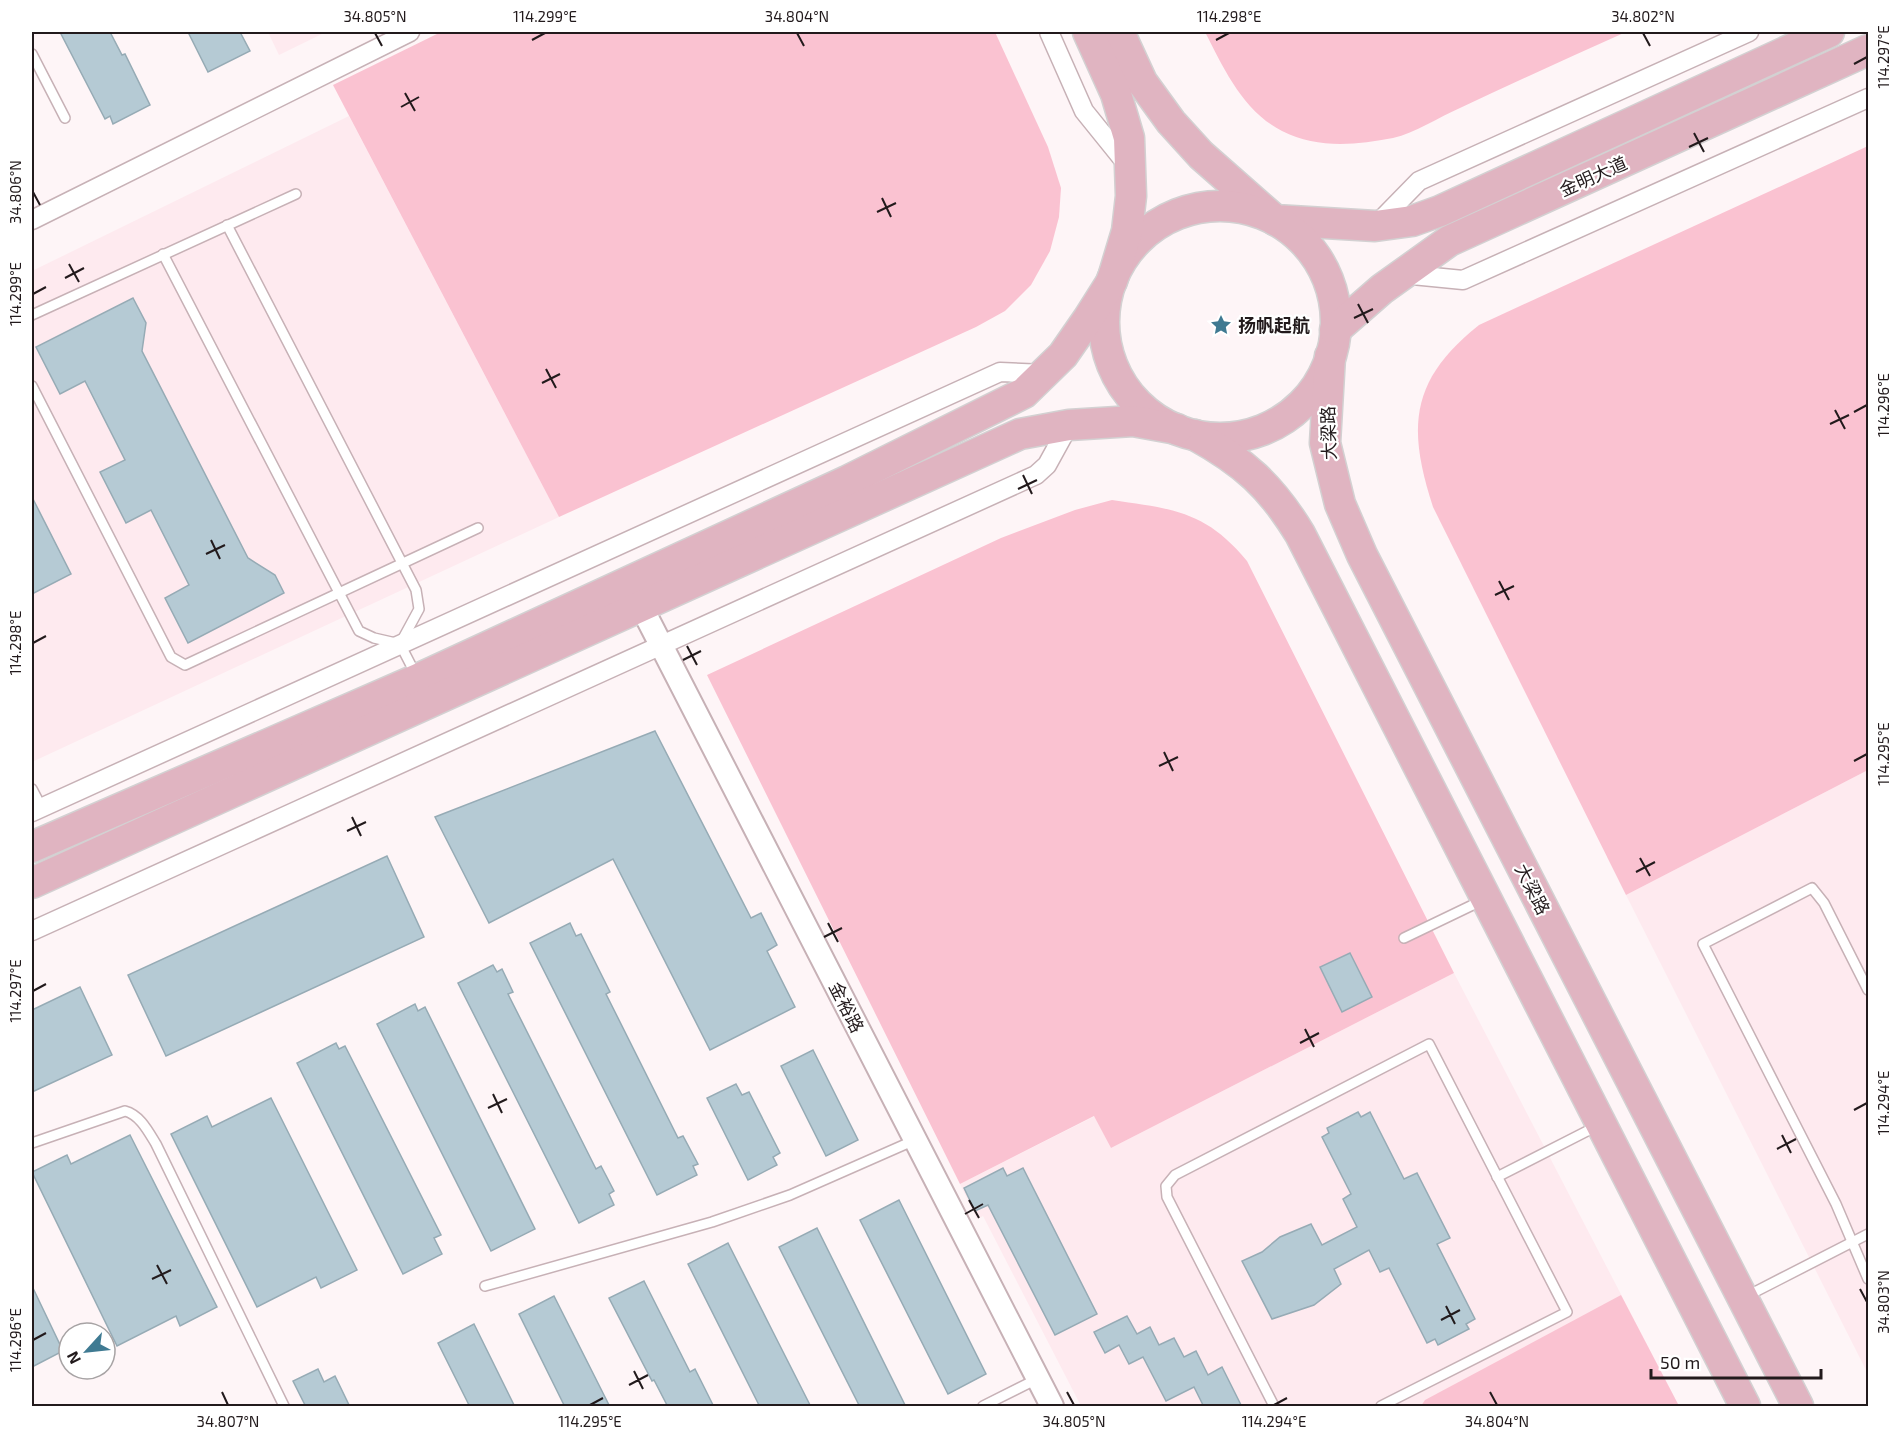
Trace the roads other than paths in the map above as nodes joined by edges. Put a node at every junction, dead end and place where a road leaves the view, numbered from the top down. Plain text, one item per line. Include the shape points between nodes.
1 (410, 32) edge
2 (1049, 32) edge
3 (1088, 32) edge
4 (1119, 32) edge
5 (1749, 32) edge
6 (1830, 32) edge
7 (1869, 50) edge
8 (32, 54) edge
9 (1869, 98) edge
10 (64, 118) dead end
11 (1130, 168) junction
12 (296, 194) dead end
13 (32, 220) edge
14 (1275, 220) junction
15 (228, 225) junction
16 (1375, 226) junction
17 (163, 254) junction
18 (1402, 274) junction
19 (1112, 281) junction
20 (32, 315) edge
21 (1333, 343) junction
22 (1046, 374) junction
23 (32, 386) edge
24 (1069, 425) junction
25 (1186, 432) junction
26 (478, 528) dead end
27 (402, 564) junction
28 (338, 594) junction
29 (642, 608) junction
30 (400, 644) junction
31 (660, 644) junction
32 (418, 679) junction
33 (32, 789) edge
34 (37, 810) edge
35 (32, 847) edge
36 (32, 883) edge
37 (1485, 899) junction
38 (32, 931) edge
39 (1404, 938) dead end
40 (1869, 990) edge
41 (1600, 1125) junction
42 (915, 1140) junction
43 (32, 1143) edge
44 (1497, 1177) junction
45 (1869, 1234) edge
46 (1852, 1242) junction
47 (1869, 1279) edge
48 (485, 1286) dead end
49 (1742, 1298) junction
50 (1038, 1379) junction
51 (1400, 1397) junction
52 (284, 1407) edge
53 (983, 1407) edge
54 (1052, 1407) edge
55 (1274, 1407) edge
56 (1381, 1407) edge
57 (1405, 1407) edge
58 (1745, 1407) edge
59 (1798, 1407) edge

1 - 13 street
2 - 11 street via 1084,111
3 - 11 main road via 1116,94 1129,138
4 - 14 main road via 1142,82 1171,122 1201,155
5 - 16 street via 1419,181
6 - 16 main road, 金明大道 via 1440,211 1412,221
7 - 18 main road, 金明大道 via 1449,241
8 - 10 lane
9 - 18 street via 1463,280
11 - 19 main road via 1126,231
12 - 15 lane
14 - 16 main road, 金明大道
14 - 19 main road via 1234,207 1201,208 1169,218 1134,244
14 - 21 main road, 大梁路 via 1317,258 1332,293
15 - 17 lane
15 - 27 lane
17 - 20 lane
17 - 28 lane
18 - 21 main road, 金明大道 via 1382,288
19 - 22 main road
19 - 25 main road via 1106,300 1106,340 1118,378 1143,409
21 - 25 main road via 1317,386 1304,402 1272,426 1234,437
21 - 49 main road, 大梁路 via 1325,443 1340,504 1362,555
22 - 30 street via 1000,372
22 - 32 main road via 1001,406
23 - 28 lane via 171,657 186,665
24 - 25 main road via 1133,421
24 - 29 main road via 1020,434
24 - 31 street via 1047,465 1036,475
25 - 37 main road via 1221,449 1281,502 1328,585
26 - 27 lane
27 - 28 lane
27 - 30 lane via 416,590 419,609
28 - 30 lane via 359,632
29 - 31 street, 金裕路
29 - 36 main road
30 - 32 lane
30 - 34 street
31 - 38 street
31 - 42 street, 金裕路
32 - 35 main road
33 - 34 lane
37 - 39 lane
37 - 41 main road
40 - 46 lane via 1824,903 1812,888 1703,945
41 - 44 lane
41 - 58 main road
42 - 48 lane via 790,1195 712,1222
42 - 50 street, 金裕路
43 - 52 lane via 125,1111 143,1124
44 - 51 lane via 1567,1312
44 - 55 lane via 1430,1044 1174,1175 1166,1186 1167,1197
45 - 46 lane
46 - 47 lane
46 - 49 lane
49 - 59 main road, 大梁路
50 - 53 lane
50 - 54 street, 金裕路
51 - 56 lane
51 - 57 lane

